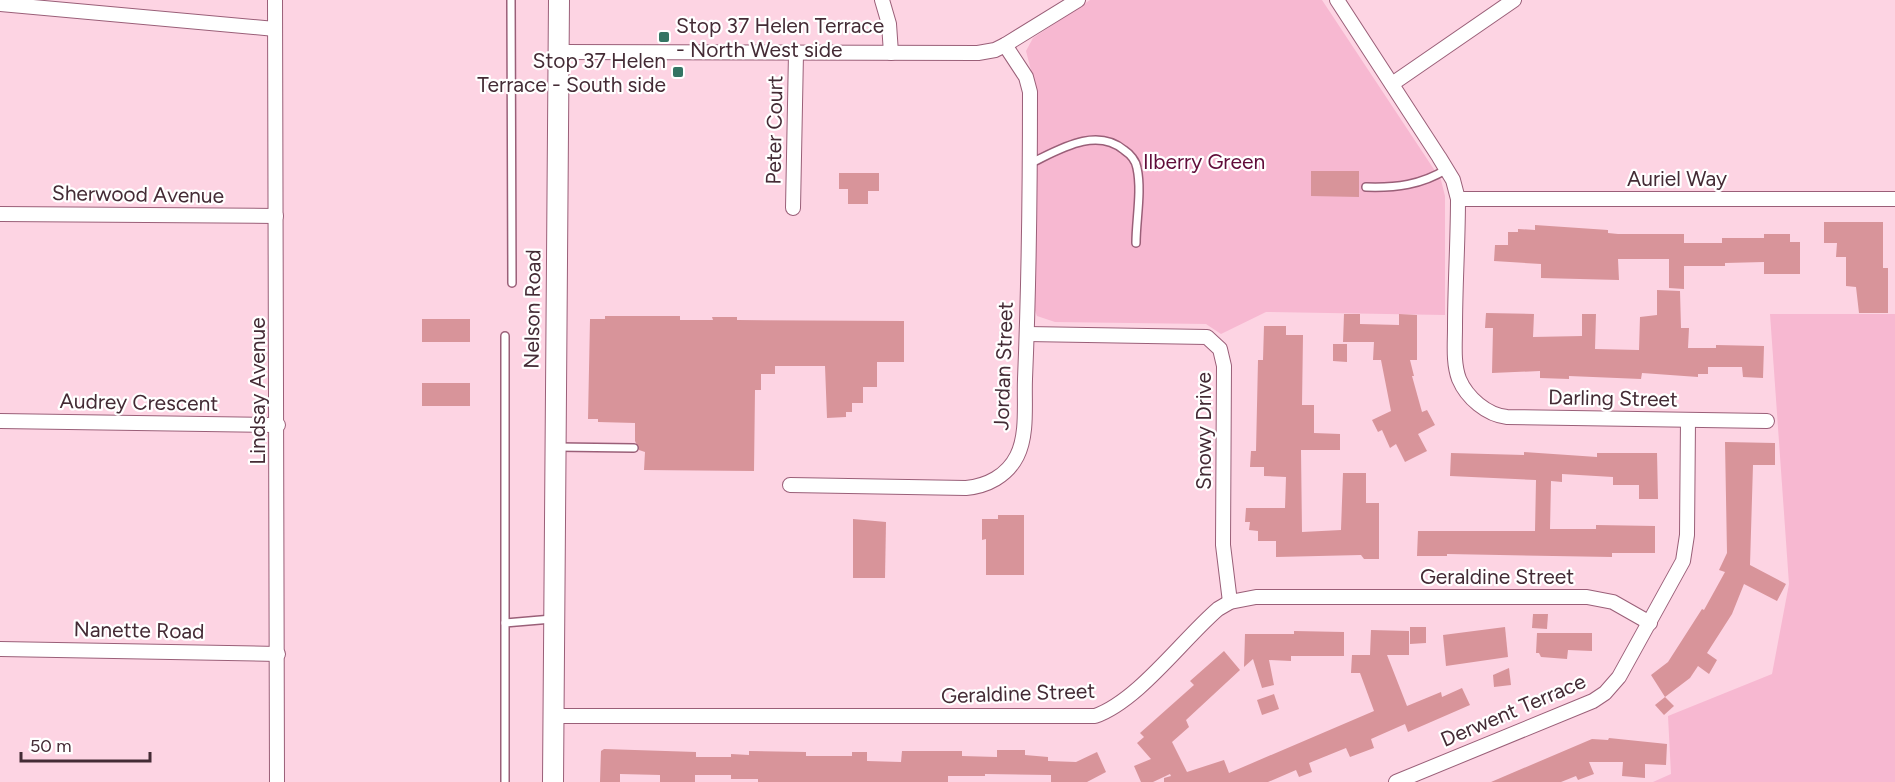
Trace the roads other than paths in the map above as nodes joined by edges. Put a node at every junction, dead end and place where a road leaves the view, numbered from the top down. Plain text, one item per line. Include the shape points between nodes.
1 (275, 0) edge
2 (511, 0) edge
3 (559, 0) edge
4 (882, 0) edge
5 (1078, 0) edge
6 (1337, 0) edge
7 (1514, 0) edge
8 (0, 4) edge
9 (275, 29) junction
10 (1005, 45) junction
11 (559, 52) junction
12 (891, 52) junction
13 (796, 53) junction
14 (1392, 84) junction
15 (1029, 164) junction
16 (1447, 169) junction
17 (1366, 187) dead end
18 (1458, 199) junction
19 (1895, 199) edge
20 (794, 208) dead end
21 (0, 214) edge
22 (276, 216) junction
23 (1136, 243) dead end
24 (512, 283) dead end
25 (1027, 334) junction
26 (506, 336) dead end
27 (1688, 420) junction
28 (0, 421) edge
29 (1767, 421) dead end
30 (278, 425) junction
31 (555, 446) junction
32 (634, 448) dead end
33 (790, 485) dead end
34 (1230, 602) junction
35 (552, 619) junction
36 (505, 623) junction
37 (1650, 623) junction
38 (0, 649) edge
39 (278, 654) junction
40 (554, 716) junction
41 (277, 782) edge
42 (505, 782) edge
43 (553, 782) edge
44 (1396, 782) edge

1 - 9 street, Lindsay Avenue
2 - 24 lane, Nelson Road
3 - 11 main road, Nelson Road
4 - 12 street
5 - 10 street
6 - 14 street
7 - 14 street
8 - 9 street
9 - 22 street, Lindsay Avenue
10 - 12 street via 978,53
10 - 15 street, Jordan Street via 1029,86
11 - 13 street
11 - 31 main road, Nelson Road
12 - 13 street
13 - 20 street, Peter Court
14 - 16 street
15 - 23 lane via 1096,139 1126,151 1138,171
15 - 25 street, Jordan Street
16 - 17 lane via 1432,178 1397,188
16 - 18 street
18 - 19 street, Auriel Way
18 - 27 street, Darling Street via 1455,360 1467,393 1488,412 1499,416
21 - 22 street, Sherwood Avenue
22 - 30 street, Lindsay Avenue
25 - 33 street, Jordan Street via 1021,444 1017,457 1002,475 982,486 958,489
25 - 34 street, Snowy Drive via 1207,337 1217,345 1224,366 1223,545
26 - 36 lane, Nelson Road
27 - 29 street, Darling Street
27 - 37 street, Derwent Terrace via 1686,550
28 - 30 street, Audrey Crescent
30 - 39 street, Lindsay Avenue
31 - 32 lane
31 - 35 main road, Nelson Road
34 - 37 street, Geraldine Street via 1266,596 1587,597 1613,602
34 - 40 street, Geraldine Street via 1212,613 1120,703 1095,716
35 - 36 lane
35 - 40 main road, Nelson Road
36 - 42 lane, Nelson Road
37 - 44 street, Derwent Terrace via 1615,683 1600,697
38 - 39 street, Nanette Road
39 - 41 street, Lindsay Avenue
40 - 43 main road, Nelson Road

